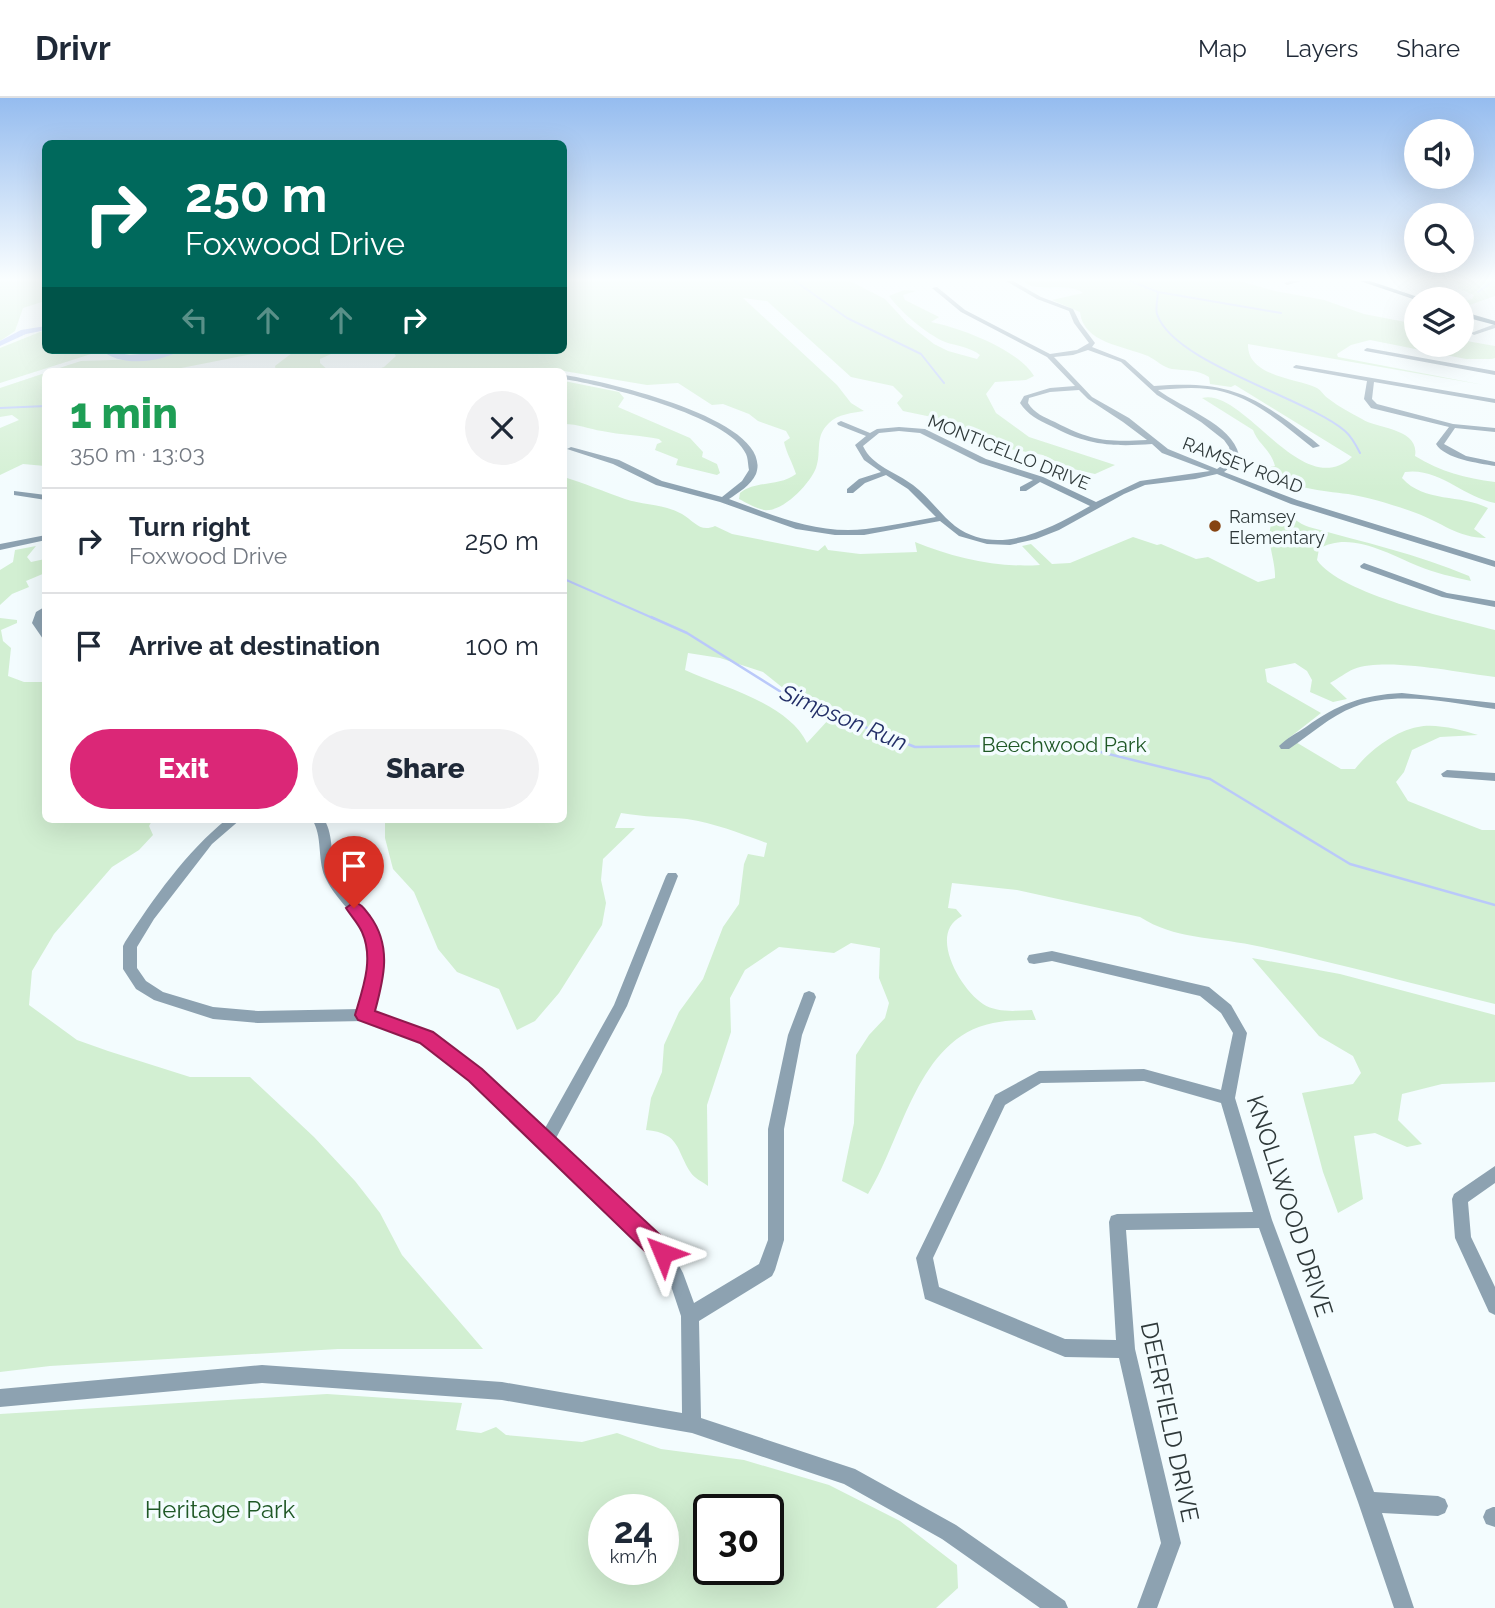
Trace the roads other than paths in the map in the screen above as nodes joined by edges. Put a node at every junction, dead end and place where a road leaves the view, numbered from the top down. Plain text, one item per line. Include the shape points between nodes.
1 (1040, 351) edge
2 (1072, 351) edge
3 (1099, 351) edge
4 (1380, 351) edge
5 (1049, 356) junction
6 (1296, 367) dead end
7 (1495, 373) edge
8 (567, 377) edge
9 (1371, 379) junction
10 (1081, 388) junction
11 (1152, 388) junction
12 (1495, 401) edge
13 (841, 423) dead end
14 (1453, 426) junction
15 (1495, 430) edge
16 (869, 435) junction
17 (1151, 442) junction
18 (1316, 446) dead end
19 (570, 449) dead end
20 (1495, 464) edge
21 (888, 472) junction
22 (1217, 473) junction
23 (1040, 479) junction
24 (1023, 489) dead end
25 (850, 491) dead end
26 (18, 493) dead end
27 (42, 497) edge
28 (723, 500) junction
29 (1098, 506) junction
30 (943, 518) junction
31 (42, 538) edge
32 (0, 547) edge
33 (1495, 564) edge
34 (1364, 566) dead end
35 (1495, 604) edge
36 (42, 612) edge
37 (42, 630) edge
38 (1495, 706) edge
39 (1285, 746) dead end
40 (1447, 774) dead end
41 (1495, 778) edge
42 (230, 823) edge
43 (321, 823) edge
44 (672, 876) dead end
45 (1034, 959) dead end
46 (809, 997) dead end
47 (365, 1015) junction
48 (1227, 1098) junction
49 (546, 1142) junction
50 (1495, 1172) edge
51 (1264, 1220) junction
52 (1495, 1306) edge
53 (690, 1315) junction
54 (1126, 1349) junction
55 (0, 1398) edge
56 (692, 1424) junction
57 (1368, 1502) junction
58 (1438, 1506) dead end
59 (1058, 1608) edge
60 (1147, 1608) edge
61 (1404, 1608) edge

1 - 5 street, RAMSEY ROAD
2 - 5 street
3 - 11 street via 1120,359
4 - 7 street
5 - 10 street, RAMSEY ROAD
6 - 9 street
8 - 28 street via 647,396 737,437 752,456 754,468 749,479
9 - 12 street
9 - 14 street via 1368,399 1374,406
10 - 17 street, RAMSEY ROAD
10 - 17 street via 1037,392 1024,403 1041,418 1086,442
11 - 18 street via 1199,385 1236,391
11 - 22 street via 1234,447 1231,462
13 - 16 street
14 - 15 street
14 - 20 street via 1441,447 1464,458
16 - 21 street, MONTICELLO DRIVE via 860,449
16 - 23 street, MONTICELLO DRIVE via 895,429 922,431 984,461
17 - 22 street, RAMSEY ROAD
19 - 28 street via 616,462 659,484
21 - 25 street via 862,481
21 - 30 street, MONTICELLO DRIVE via 914,489
22 - 29 street, MONTICELLO DRIVE via 1146,482
22 - 33 street, RAMSEY ROAD via 1294,502
23 - 24 street
23 - 29 street, MONTICELLO DRIVE
26 - 27 street
28 - 30 street via 796,526 835,533
29 - 30 street, MONTICELLO DRIVE via 1046,533 1007,542 962,534
31 - 32 street
34 - 35 street via 1445,595
36 - 37 street via 37,623
38 - 39 street via 1377,697 1349,705
40 - 41 street
42 - 47 street via 208,841 130,946 130,969 141,985 159,996 213,1013
43 - 47 street via 331,878 369,928 377,951
44 - 49 street via 620,1006
45 - 48 street, KNOLLWOOD DRIVE via 1052,956 1204,991 1226,1009 1240,1033
46 - 53 street via 795,1035 776,1129 776,1240 766,1270
47 - 49 street via 426,1038 475,1075
48 - 51 street, KNOLLWOOD DRIVE
48 - 54 street via 1144,1075 1039,1077 1000,1100 924,1258 931,1293 1065,1348
49 - 53 street via 663,1253
50 - 52 street via 1460,1199 1463,1238
51 - 54 street, DEERFIELD DRIVE via 1116,1222
51 - 57 street, KNOLLWOOD DRIVE
53 - 56 street
54 - 60 street, DEERFIELD DRIVE via 1171,1543
55 - 56 street via 262,1374 502,1391
56 - 59 street via 848,1476 949,1532
57 - 58 street
57 - 61 street, KNOLLWOOD DRIVE

